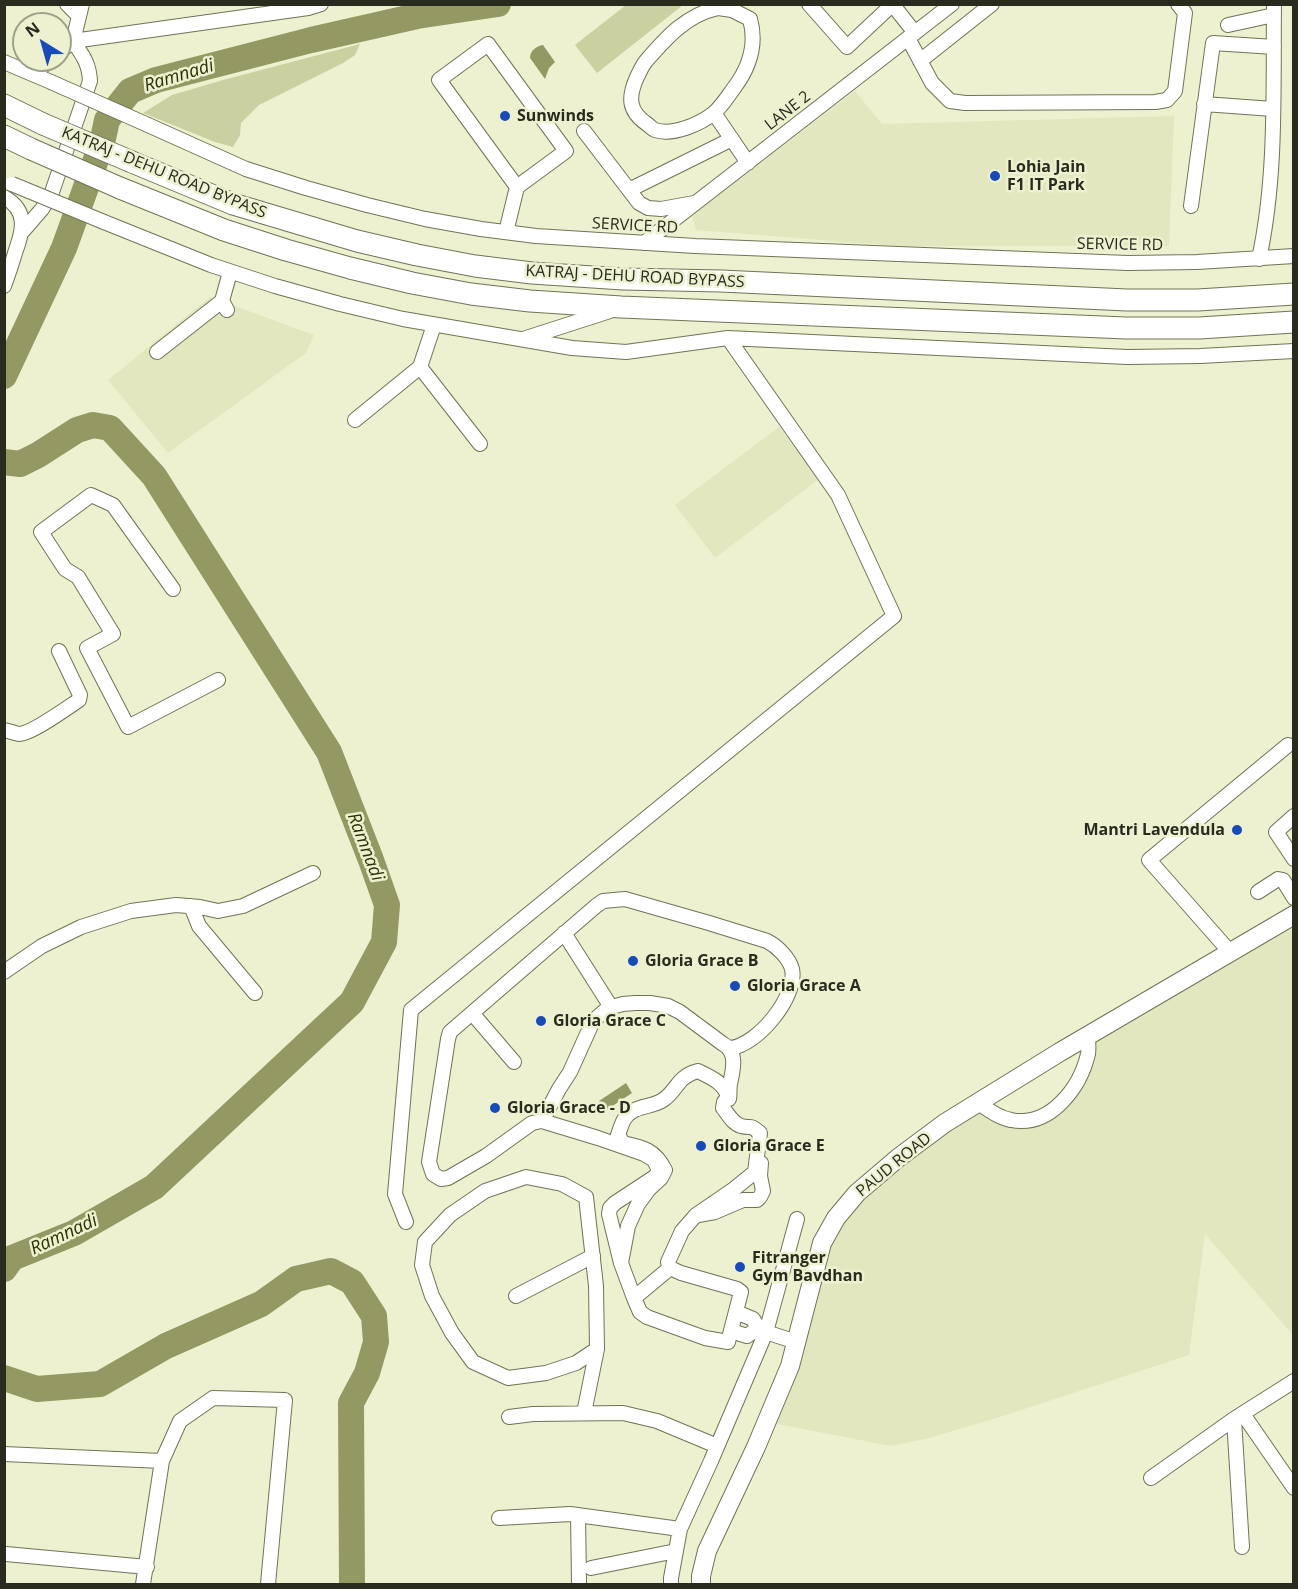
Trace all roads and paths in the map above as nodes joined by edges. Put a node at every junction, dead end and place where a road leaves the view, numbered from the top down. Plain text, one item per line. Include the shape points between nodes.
1 (67, 4) edge
2 (321, 4) edge
3 (809, 4) edge
4 (952, 4) edge
5 (992, 4) edge
6 (1178, 4) edge
7 (893, 5) edge
8 (80, 10) edge
9 (1274, 10) edge
10 (1228, 25) dead end
11 (911, 36) junction
12 (73, 41) junction
13 (1274, 47) junction
14 (920, 61) junction
15 (4, 62) edge
16 (35, 72) edge
17 (33, 74) junction
18 (1204, 104) junction
19 (4, 105) edge
20 (1273, 110) junction
21 (714, 113) junction
22 (584, 131) dead end
23 (4, 136) edge
24 (732, 139) junction
25 (748, 162) junction
26 (8, 182) edge
27 (517, 187) junction
28 (628, 190) junction
29 (4, 197) edge
30 (697, 202) junction
31 (1191, 206) dead end
32 (22, 231) junction
33 (506, 232) junction
34 (644, 243) junction
35 (1293, 256) edge
36 (1259, 259) junction
37 (230, 272) junction
38 (4, 286) edge
39 (1293, 294) edge
40 (621, 307) junction
41 (1293, 322) edge
42 (434, 325) junction
43 (728, 338) junction
44 (521, 339) junction
45 (1293, 351) edge
46 (157, 352) dead end
47 (420, 367) junction
48 (354, 420) dead end
49 (480, 444) dead end
50 (173, 589) dead end
51 (59, 651) dead end
52 (92, 659) junction
53 (69, 671) junction
54 (218, 680) dead end
55 (4, 730) edge
56 (1288, 745) dead end
57 (1293, 816) edge
58 (1293, 859) edge
59 (313, 873) dead end
60 (1258, 892) dead end
61 (1293, 898) edge
62 (191, 906) junction
63 (1293, 915) edge
64 (564, 933) junction
65 (1230, 952) junction
66 (4, 972) edge
67 (255, 993) dead end
68 (612, 1007) junction
69 (472, 1013) junction
70 (1088, 1036) junction
71 (730, 1048) junction
72 (514, 1062) dead end
73 (979, 1103) junction
74 (542, 1121) junction
75 (696, 1215) junction
76 (797, 1219) dead end
77 (406, 1222) dead end
78 (593, 1256) junction
79 (621, 1263) junction
80 (670, 1268) junction
81 (516, 1296) dead end
82 (634, 1298) junction
83 (736, 1312) junction
84 (762, 1330) junction
85 (731, 1331) junction
86 (796, 1342) junction
87 (597, 1349) junction
88 (1293, 1381) edge
89 (584, 1413) junction
90 (1238, 1416) junction
91 (509, 1417) dead end
92 (717, 1446) junction
93 (4, 1454) edge
94 (162, 1461) junction
95 (1151, 1478) dead end
96 (1293, 1488) edge
97 (578, 1515) junction
98 (499, 1518) dead end
99 (680, 1529) junction
100 (1242, 1547) dead end
101 (676, 1551) junction
102 (6, 1554) dead end
103 (147, 1567) junction
104 (591, 1568) dead end
105 (579, 1582) dead end
106 (143, 1584) edge
107 (268, 1584) edge
108 (671, 1584) edge
109 (701, 1584) edge

1 - 8 street
2 - 12 street
3 - 7 street via 847,47
4 - 11 street, LANE 2
5 - 14 street
6 - 14 street via 1185,13 1175,91 1167,100 950,101
7 - 11 street
8 - 12 street
9 - 10 street
9 - 13 street
11 - 14 street
11 - 25 street, LANE 2
12 - 32 street via 86,60 90,81 51,195
13 - 18 street via 1213,43
13 - 20 street
15 - 17 street, SERVICE RD
16 - 17 street
17 - 33 street, SERVICE RD, bridge via 246,169 367,205
18 - 20 street
18 - 31 street
19 - 39 highway, KATRAJ - DEHU ROAD BYPASS, bridge via 233,204 357,241 464,264 623,279 1127,300
20 - 36 street via 1273,149
21 - 21 street via 740,80 753,40 750,19 718,8 696,15 659,46 642,65 630,102 639,119 655,130 675,131 693,126
21 - 24 street
22 - 28 street
23 - 40 highway, KATRAJ - DEHU ROAD BYPASS, bridge via 224,230 350,268 471,294
24 - 25 street
24 - 28 street
25 - 30 street, LANE 2
26 - 37 street, bridge
27 - 27 street via 439,80 488,44 566,151
27 - 33 street
28 - 30 street via 648,208
29 - 32 street via 22,216
30 - 34 street, LANE 2
32 - 38 street
33 - 34 street, SERVICE RD
34 - 36 street, SERVICE RD via 1128,263
35 - 36 street, SERVICE RD
37 - 42 street via 340,304
37 - 46 street via 224,305
40 - 41 highway, KATRAJ - DEHU ROAD BYPASS via 1126,328
40 - 44 street
42 - 44 street
42 - 47 street
43 - 44 street via 626,352
43 - 45 street via 1127,357
43 - 77 street via 838,495 894,616 411,1010 395,1194
47 - 48 street
47 - 49 street
50 - 52 street via 113,505 91,495 41,532 65,569 78,577 113,634 87,648
51 - 53 street
52 - 53 street
52 - 54 street via 128,728
53 - 55 street via 80,695 78,701 23,733
56 - 65 street via 1149,860
57 - 58 street via 1276,832
59 - 62 street via 243,906 218,911
60 - 61 street via 1278,879 1283,880
62 - 66 street via 131,911 81,927 42,946
62 - 67 street via 199,926
63 - 65 main road, PAUD ROAD
64 - 68 street
64 - 69 street
64 - 71 street via 603,901 625,899 776,946 792,966 790,988 762,1030 748,1042
65 - 70 main road, PAUD ROAD
68 - 71 street via 635,1003 668,1006
68 - 74 street via 593,1021
69 - 72 street
69 - 74 street via 450,1032 448,1039 429,1162 433,1174 448,1178
70 - 73 main road, PAUD ROAD
70 - 73 street via 1089,1053 1081,1074 1061,1105 1049,1113 1012,1120
71 - 75 street via 733,1061 727,1106 735,1119 753,1123 762,1132 763,1191 757,1200 743,1200
73 - 86 main road, PAUD ROAD via 898,1158 856,1193 836,1218 822,1243
74 - 79 street via 598,1137 654,1160 656,1176 610,1208
75 - 79 street via 755,1172 760,1133 731,1119 723,1108 726,1090 698,1071 678,1082 664,1099 634,1110 621,1126 618,1135 623,1143 648,1150 659,1158 664,1170 638,1204 628,1226
75 - 80 street via 681,1231 668,1262
76 - 84 street
78 - 81 street
78 - 87 street
78 - 87 street via 586,1197 562,1184 526,1177 485,1191 450,1215 424,1242 422,1265 432,1296 473,1362 508,1378 546,1373 576,1363
79 - 82 street
80 - 82 street
80 - 83 street via 737,1289 741,1292
82 - 85 street via 647,1317 705,1338 728,1342
83 - 84 street via 753,1319
83 - 85 street
84 - 85 street via 747,1336
84 - 86 street
84 - 92 street
86 - 109 main road, PAUD ROAD via 756,1447 707,1551
87 - 89 street
88 - 90 street
89 - 91 street
89 - 92 street via 623,1413 646,1418
90 - 95 street
90 - 96 street
90 - 100 street
92 - 99 street
93 - 94 street
94 - 103 street
94 - 107 street via 180,1421 213,1398 285,1400
97 - 98 street
97 - 99 street
97 - 105 street
99 - 101 street
101 - 104 street
101 - 108 street
102 - 103 street
103 - 106 street

